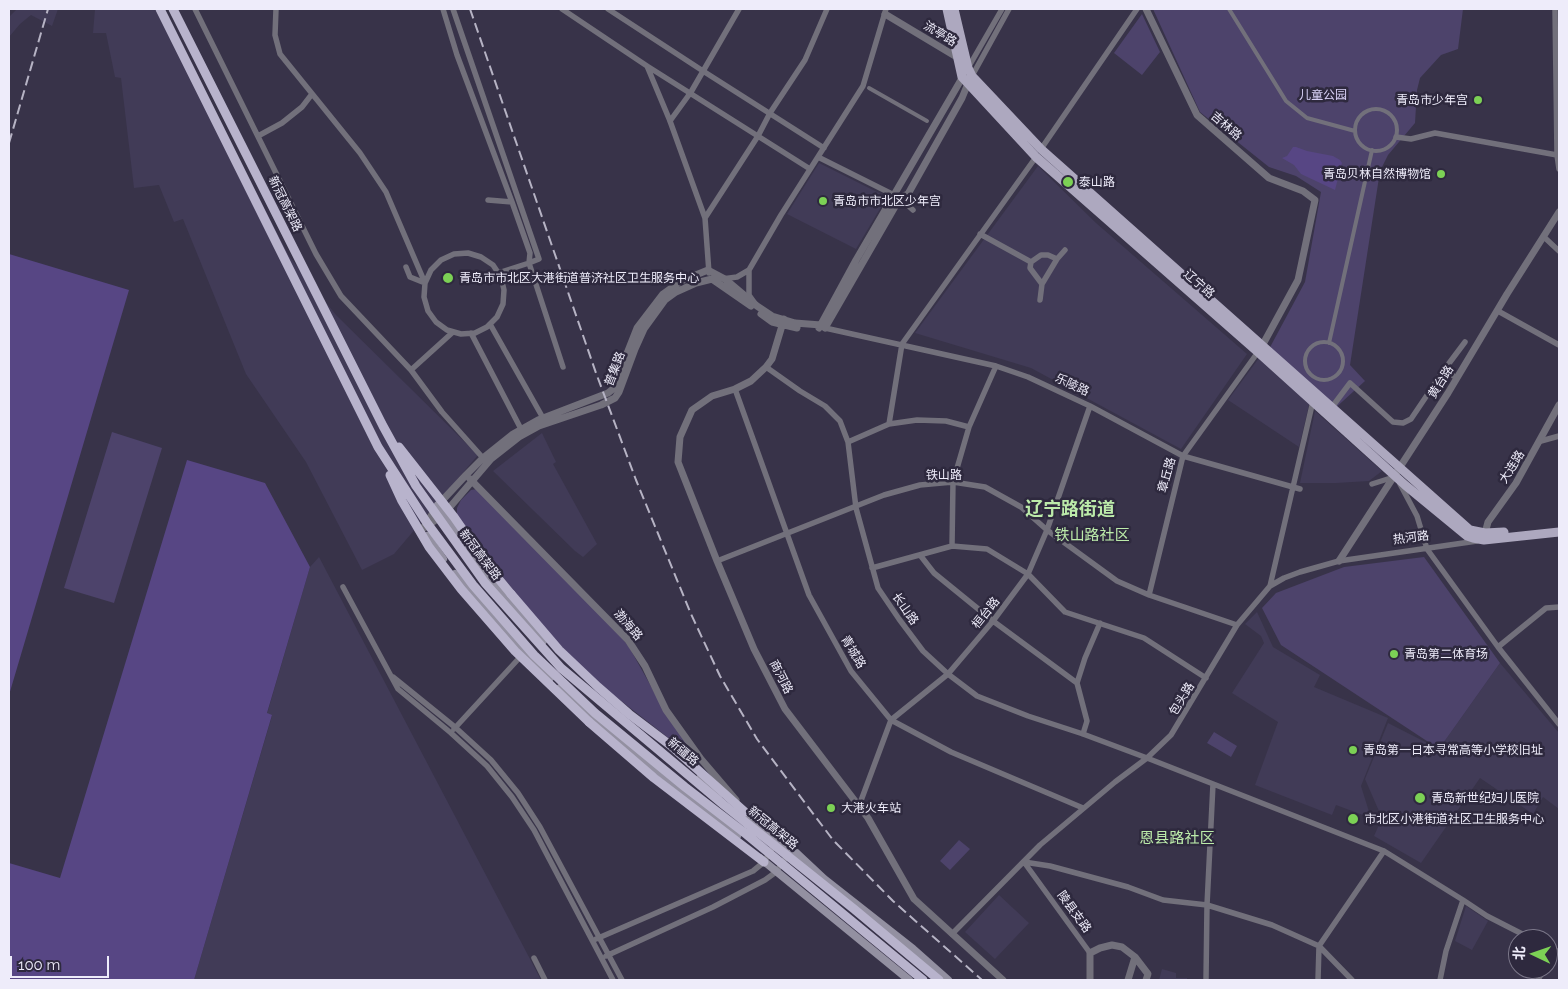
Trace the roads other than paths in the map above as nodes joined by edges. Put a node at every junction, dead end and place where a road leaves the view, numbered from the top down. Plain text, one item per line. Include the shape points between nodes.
1 (160, 9) edge
2 (173, 9) edge
3 (195, 9) edge
4 (276, 9) edge
5 (443, 9) edge
6 (453, 9) edge
7 (562, 9) edge
8 (608, 9) edge
9 (740, 9) edge
10 (827, 9) edge
11 (947, 9) edge
12 (954, 9) edge
13 (1002, 9) edge
14 (1009, 9) edge
15 (1137, 9) edge
16 (1146, 9) edge
17 (1229, 9) edge
18 (1555, 9) edge
19 (886, 12) edge
20 (958, 57) junction
21 (647, 66) junction
22 (703, 71) junction
23 (967, 76) junction
24 (869, 88) dead end
25 (690, 92) junction
26 (312, 94) junction
27 (770, 113) junction
28 (670, 121) junction
29 (927, 121) dead end
30 (1355, 131) junction
31 (258, 136) junction
32 (758, 136) junction
33 (1396, 137) junction
34 (824, 148) junction
35 (1372, 150) junction
36 (1038, 153) junction
37 (1556, 155) junction
38 (818, 157) junction
39 (810, 169) junction
40 (1559, 169) edge
41 (897, 196) junction
42 (488, 200) dead end
43 (1315, 200) joint
44 (512, 202) junction
45 (913, 210) dead end
46 (1559, 212) edge
47 (705, 218) junction
48 (980, 234) junction
49 (1544, 237) junction
50 (1065, 250) dead end
51 (1559, 251) edge
52 (1057, 259) junction
53 (1030, 262) junction
54 (529, 263) junction
55 (406, 267) dead end
56 (708, 270) junction
57 (749, 270) junction
58 (498, 273) junction
59 (712, 279) junction
60 (725, 279) junction
61 (425, 283) junction
62 (1042, 284) junction
63 (1040, 300) dead end
64 (757, 306) junction
65 (1498, 311) junction
66 (781, 321) junction
67 (490, 324) junction
68 (822, 327) junction
69 (795, 328) junction
70 (453, 332) junction
71 (471, 333) junction
72 (778, 339) junction
73 (1465, 342) dead end
74 (1329, 343) junction
75 (902, 344) junction
76 (1559, 345) edge
77 (1260, 349) junction
78 (996, 366) junction
79 (563, 367) dead end
80 (766, 367) junction
81 (411, 370) junction
82 (1444, 370) junction
83 (1457, 378) junction
84 (1319, 379) junction
85 (1318, 385) dead end
86 (735, 389) junction
87 (1312, 401) junction
88 (1559, 405) edge
89 (1090, 406) junction
90 (1332, 407) junction
91 (543, 418) junction
92 (889, 424) junction
93 (383, 426) junction
94 (969, 427) junction
95 (521, 429) junction
96 (1559, 436) edge
97 (1541, 440) junction
98 (848, 442) junction
99 (378, 447) junction
100 (1183, 456) junction
101 (483, 458) junction
102 (1400, 467) junction
103 (466, 475) junction
104 (1395, 476) junction
105 (472, 481) junction
106 (953, 482) junction
107 (1372, 484) dead end
108 (1297, 489) junction
109 (438, 505) junction
110 (856, 508) junction
111 (444, 514) junction
112 (1559, 526) edge
113 (422, 530) junction
114 (1047, 530) junction
115 (1559, 532) edge
116 (787, 534) junction
117 (1484, 536) junction
118 (952, 546) junction
119 (1427, 549) junction
120 (920, 555) junction
121 (716, 561) junction
122 (1339, 561) junction
123 (872, 568) junction
124 (1028, 574) junction
125 (343, 586) dead end
126 (1270, 586) junction
127 (1148, 595) junction
128 (1559, 608) edge
129 (993, 621) junction
130 (1100, 623) junction
131 (1237, 625) junction
132 (1498, 647) junction
133 (524, 652) junction
134 (948, 674) junction
135 (1206, 678) junction
136 (1077, 683) junction
137 (891, 720) junction
138 (1559, 724) edge
139 (453, 730) junction
140 (1083, 734) junction
141 (1147, 758) junction
142 (1212, 784) junction
143 (858, 806) junction
144 (1083, 808) junction
145 (746, 812) junction
146 (778, 838) junction
147 (792, 849) junction
148 (1384, 851) junction
149 (764, 862) junction
150 (1024, 862) junction
151 (776, 872) junction
152 (1463, 900) junction
153 (1207, 905) junction
154 (1512, 929) edge
155 (952, 934) junction
156 (600, 938) junction
157 (592, 941) junction
158 (1319, 946) junction
159 (1090, 953) junction
160 (608, 955) junction
161 (1135, 957) junction
162 (534, 958) dead end
163 (601, 958) junction
164 (545, 980) edge
165 (613, 980) edge
166 (622, 980) edge
167 (909, 980) edge
168 (923, 980) edge
169 (939, 980) edge
170 (948, 980) edge
171 (1003, 980) edge
172 (1090, 980) edge
173 (1128, 980) edge
174 (1146, 980) edge
175 (1206, 980) edge
176 (1318, 980) edge
177 (1352, 980) edge
178 (1440, 980) edge

1 - 99 highway, 新冠高架路, bridge
2 - 93 highway, 新冠高架路, bridge
3 - 31 street
4 - 26 street via 275,35 280,54
5 - 44 street
6 - 54 street via 540,259
7 - 21 street
8 - 22 street
9 - 22 street
10 - 27 street via 805,60
11 - 20 main road
12 - 23 main road, 辽宁路
13 - 23 street
14 - 23 street
15 - 36 street
16 - 43 street, 吉林路 via 1197,115 1269,178 1303,191
17 - 30 street via 1286,101 1306,118
18 - 37 street
19 - 20 street, 流亭路
19 - 34 street via 863,86
20 - 23 main road
21 - 25 street
21 - 28 street
22 - 25 street
22 - 27 street
23 - 36 main road, 辽宁路
23 - 41 street
23 - 41 street via 962,98 908,194
24 - 29 street
25 - 28 street
25 - 32 street
26 - 31 street via 282,123
26 - 61 street via 360,153 386,192
27 - 32 street
27 - 34 street
28 - 47 street
30 - 33 street via 1363,114 1376,109 1393,118
30 - 35 street via 1360,143
31 - 81 street via 316,254 341,296
32 - 39 street
32 - 47 street
33 - 35 street via 1383,149
33 - 37 street via 1412,139 1436,133
34 - 38 street
35 - 74 street
36 - 48 street
36 - 77 main road, 辽宁路
37 - 40 street
38 - 39 street
38 - 41 street
39 - 57 street
41 - 45 street
41 - 68 street
42 - 44 street
43 - 77 street, 章丘路 via 1298,280
44 - 54 street via 530,253
46 - 49 street, 黄台路
47 - 56 street
48 - 53 street
48 - 75 street
49 - 51 street
49 - 65 street, 黄台路
50 - 52 street
52 - 53 street via 1048,255
52 - 62 street
53 - 62 street via 1030,268
54 - 58 street
54 - 79 street
55 - 61 street via 410,277
56 - 59 street
56 - 60 street, 乐陵路
56 - 91 street via 674,286 651,308 630,343 613,390
57 - 60 street
57 - 64 street via 750,295
58 - 61 street via 481,257 468,253 454,254 441,260
58 - 67 street via 504,290 503,304
59 - 60 street
59 - 66 street, 乐陵路 via 768,318
59 - 105 street, 普集路 via 686,286 665,300 644,329 615,398 539,426 519,437 491,459
60 - 64 street, 乐陵路
61 - 70 street via 428,311 436,322
62 - 63 street
64 - 66 street, 乐陵路
65 - 76 street
65 - 83 street, 黄台路
66 - 68 street, 乐陵路
66 - 69 street, 乐陵路
66 - 72 street, 商河路
66 - 80 street
67 - 71 street
67 - 91 street
68 - 69 street, 乐陵路
68 - 75 street, 乐陵路
69 - 72 street via 788,329
70 - 71 street
70 - 81 street
71 - 95 street
72 - 80 street, 商河路
73 - 82 street
74 - 84 street via 1340,351 1341,368 1333,377
74 - 84 street via 1318,343 1306,356 1310,374
75 - 78 street, 乐陵路
75 - 92 street
77 - 87 main road, 辽宁路
77 - 90 main road, 辽宁路
77 - 100 street, 章丘路
78 - 89 street, 乐陵路
78 - 94 street
80 - 86 street, 商河路 via 751,381
80 - 98 street, 长山路 via 825,406 840,421
81 - 101 street via 442,412
82 - 83 street
82 - 90 street via 1411,419 1403,423 1393,422 1350,384
83 - 102 street, 黄台路
84 - 85 street
86 - 116 street, 青城路
86 - 121 street, 商河路 via 712,396 692,410 680,437 678,462
87 - 104 main road, 辽宁路
87 - 108 street, 包头路
88 - 97 street, 大连路
89 - 100 street, 乐陵路
89 - 114 street, 桓台路
90 - 102 main road, 辽宁路
91 - 95 street
92 - 94 street via 917,420 946,421
92 - 98 street
93 - 145 highway, bridge via 454,516 488,566 559,650 629,714 670,745
93 - 169 highway, 新冠高架路, bridge via 416,486 485,583 561,668
94 - 106 street
95 - 101 street
96 - 97 street
97 - 117 street, 大连路 via 1488,522
98 - 110 street, 长山路
99 - 149 highway, bridge via 402,502 429,547 509,644 589,722 654,778
99 - 168 highway, 新冠高架路, bridge via 473,586 565,686
100 - 108 street, 乐陵路
100 - 127 street, 章丘路
101 - 103 street
102 - 104 street, 黄台路
102 - 117 main road, 辽宁路 via 1470,530
103 - 105 street, 渤海路
103 - 109 street
104 - 107 street
104 - 117 main road, 辽宁路 via 1467,536
104 - 119 street via 1417,516
104 - 122 street, 黄台路
105 - 111 street, 普集路
105 - 145 street, 渤海路 via 628,640 645,666 666,710 701,759
106 - 110 street, 铁山路 via 920,485 884,495
106 - 114 street, 铁山路 via 985,487 1021,506
106 - 118 street
108 - 126 street, 包头路
109 - 111 main road, 新疆路
109 - 113 street
110 - 116 street, 铁山路
110 - 123 street, 长山路
111 - 113 street, 普集路
111 - 145 main road, 新疆路 via 501,594 561,662 695,776
112 - 117 main road, 热河路
113 - 133 main road via 454,573
114 - 124 street, 桓台路
114 - 127 street, 铁山路 via 1117,581
115 - 117 main road, 热河路
116 - 121 street, 铁山路
116 - 137 street, 青城路 via 809,594 851,671
117 - 119 street, 热河路
118 - 120 street
118 - 124 street via 987,549
119 - 122 street, 热河路
119 - 132 street
120 - 123 street
120 - 129 street via 934,573
121 - 143 street, 商河路 via 784,709
122 - 126 street, 热河路 via 1300,572
123 - 134 street, 长山路 via 878,588 899,619
124 - 129 street, 桓台路
124 - 130 street via 1065,612
125 - 139 street via 398,690
126 - 131 street, 包头路
127 - 131 street, 铁山路
128 - 132 street via 1546,608
129 - 134 street, 桓台路
129 - 136 street
130 - 135 street via 1144,638
130 - 136 street
131 - 135 street, 包头路
132 - 138 street
133 - 139 street
133 - 149 main road via 593,719 710,813
134 - 137 street, 桓台路
134 - 140 street, 长山路 via 977,696
135 - 141 street, 包头路 via 1171,735
136 - 140 street via 1087,721
137 - 143 street
137 - 144 street, 青城路 via 951,752
139 - 156 street via 491,760 518,793
139 - 157 street via 487,766 534,830
140 - 141 street, 长山路
141 - 142 street, 长山路
141 - 144 street, 包头路
142 - 148 street, 长山路
142 - 153 street
143 - 155 street, 商河路 via 914,899
144 - 150 street, 包头路
145 - 146 main road, 新疆路
146 - 147 main road, 新疆路
146 - 149 street
147 - 151 street
147 - 170 main road, 新疆路
148 - 152 street, 长山路
148 - 158 street
149 - 151 main road
149 - 156 street via 753,871
150 - 153 street via 1128,887 1163,900
150 - 155 street, 包头路
150 - 159 street, 陵县支路
151 - 160 street via 713,907
151 - 167 main road
152 - 154 street, 长山路
152 - 178 street
153 - 158 street via 1272,925
153 - 175 street
155 - 171 street, 商河路
156 - 157 street
156 - 160 street
157 - 163 street
158 - 176 street
158 - 177 street
159 - 161 street via 1115,945
159 - 172 street, 陵县支路
160 - 163 street
160 - 166 street
161 - 173 street
161 - 174 street via 1148,974
162 - 164 street
163 - 165 street

